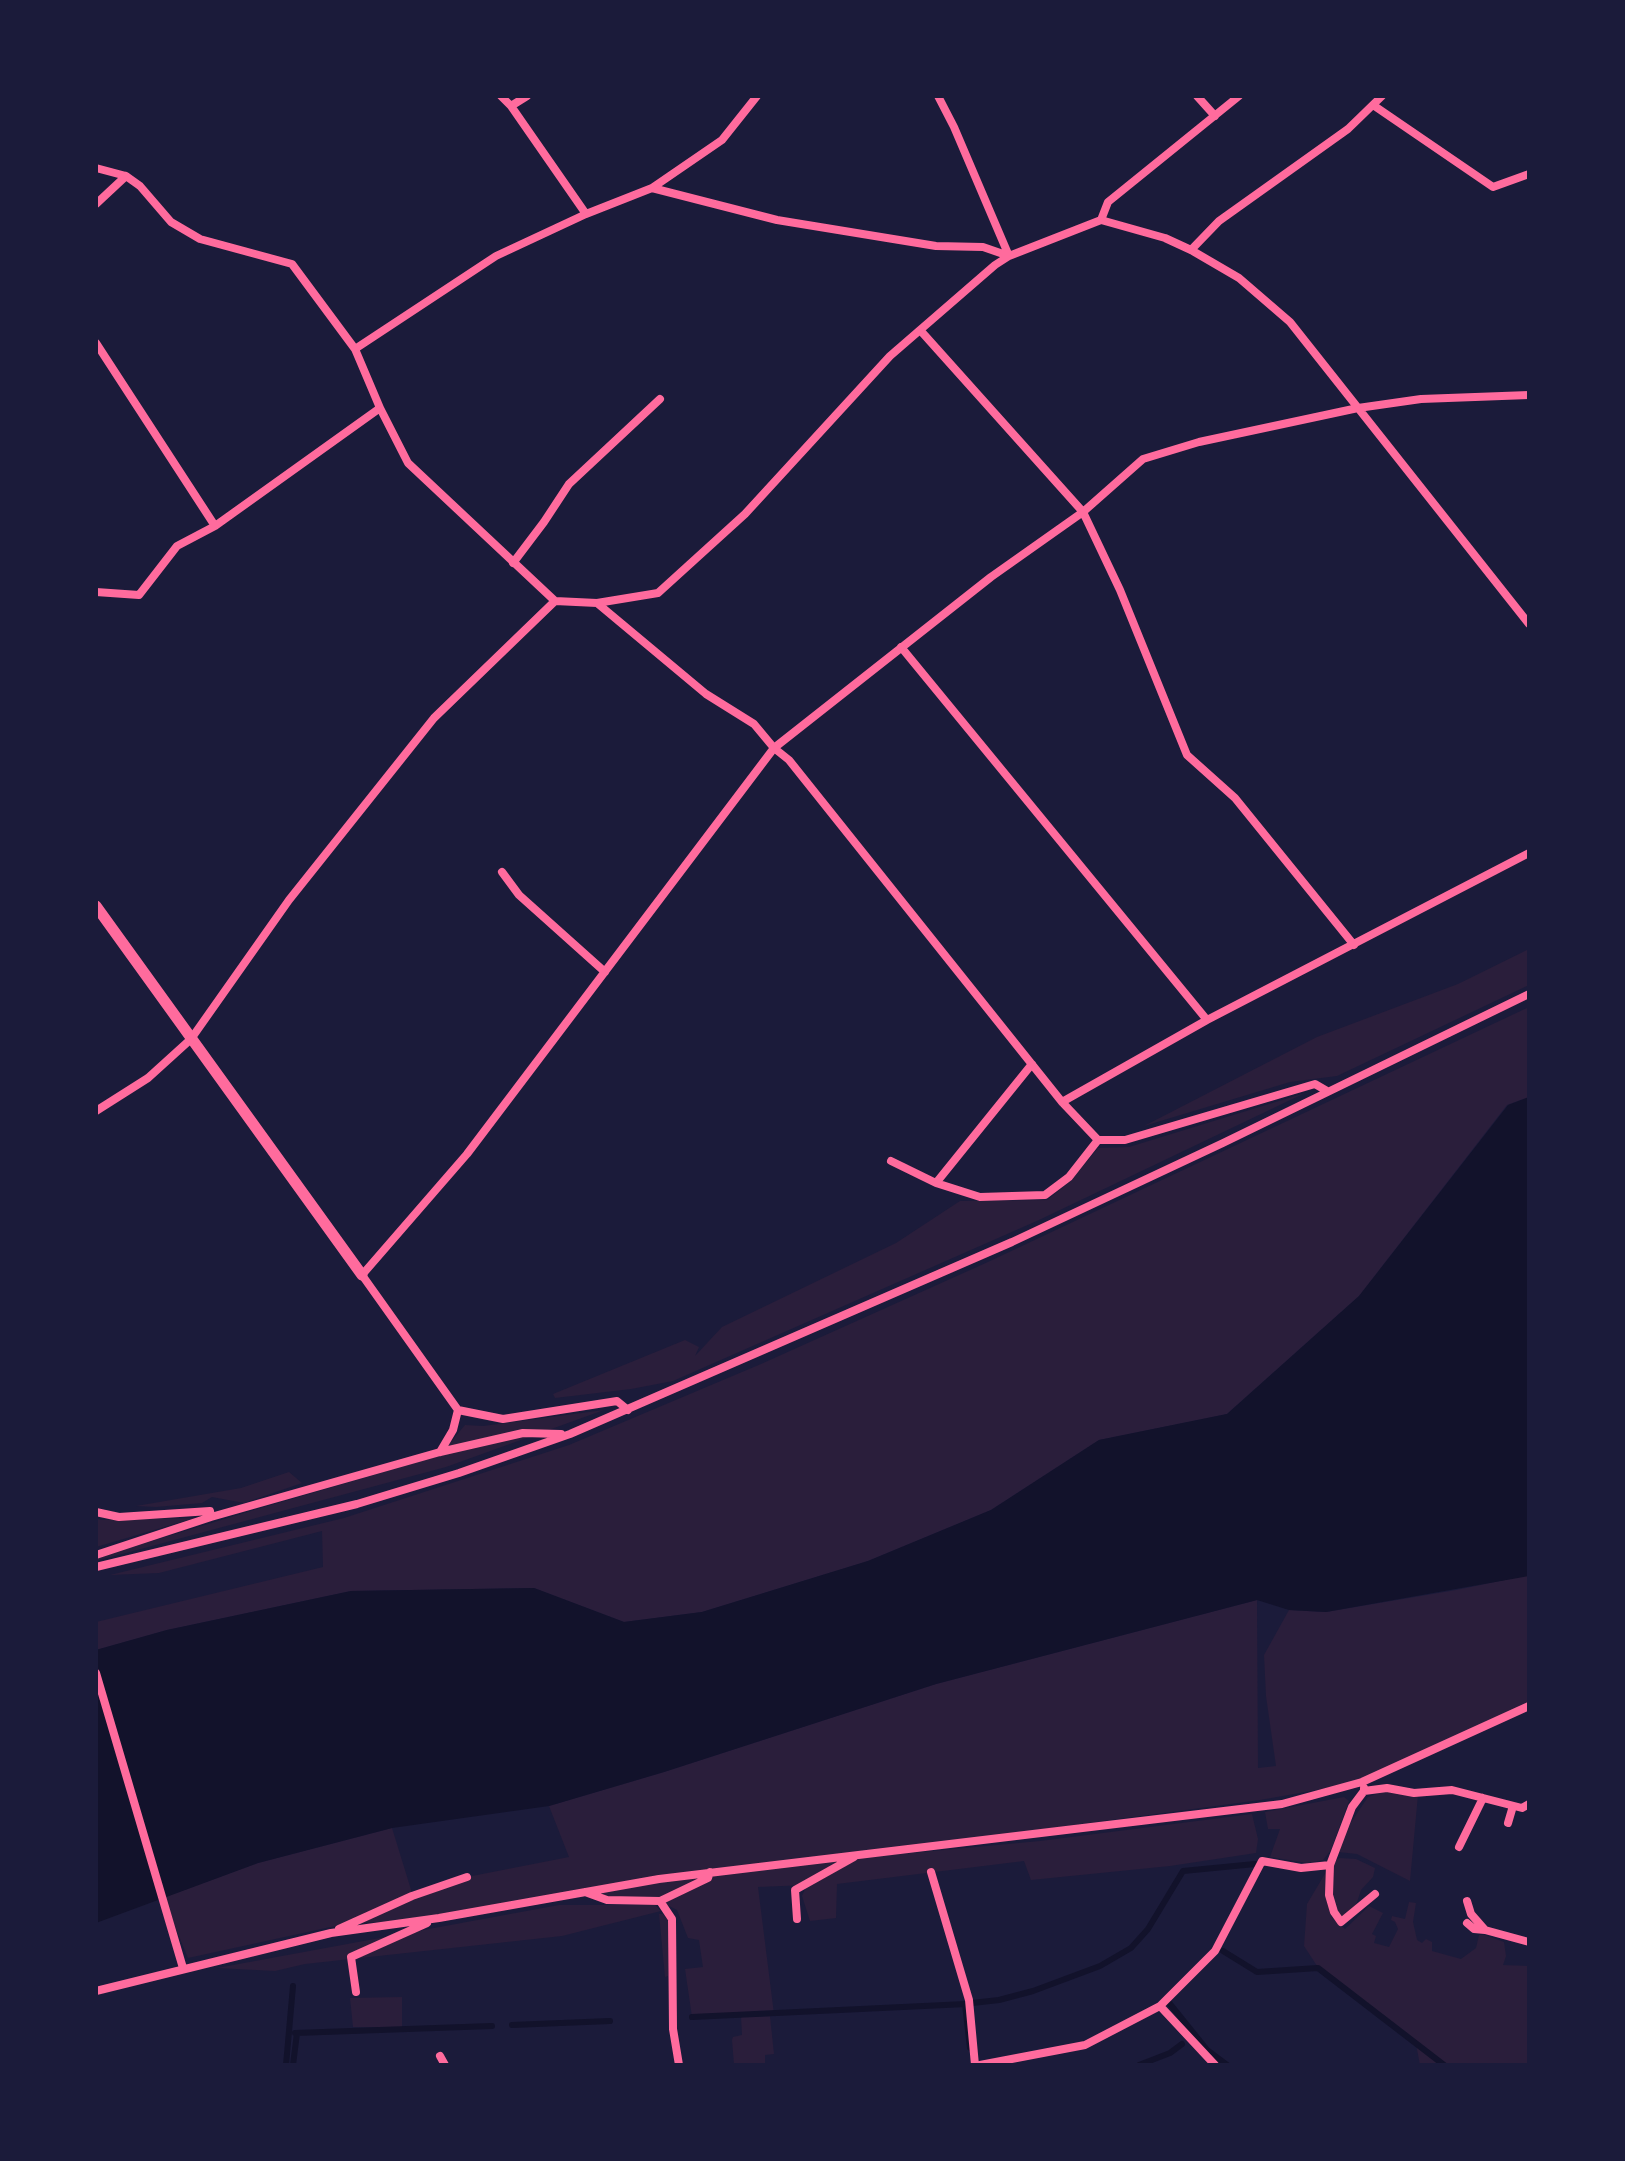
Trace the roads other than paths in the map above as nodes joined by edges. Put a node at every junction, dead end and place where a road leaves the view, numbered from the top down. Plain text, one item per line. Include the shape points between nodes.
1 (501, 96) edge
2 (527, 96) edge
3 (757, 96) edge
4 (938, 96) edge
5 (1197, 96) edge
6 (1239, 96) edge
7 (1382, 96) edge
8 (1373, 105) junction
9 (511, 106) junction
10 (1215, 116) junction
11 (96, 168) edge
12 (1529, 174) edge
13 (126, 176) junction
14 (652, 188) junction
15 (96, 204) edge
16 (586, 214) junction
17 (1101, 220) junction
18 (1191, 250) junction
19 (1009, 256) junction
20 (920, 330) junction
21 (96, 343) edge
22 (355, 349) junction
23 (1529, 395) edge
24 (660, 399) dead end
25 (380, 408) junction
26 (1358, 408) junction
27 (1083, 512) junction
28 (215, 526) junction
29 (513, 563) junction
30 (96, 592) edge
31 (555, 601) junction
32 (597, 603) junction
33 (1529, 624) edge
34 (901, 647) junction
35 (774, 748) junction
36 (1529, 853) edge
37 (502, 872) dead end
38 (96, 906) edge
39 (1354, 945) junction
40 (605, 972) junction
41 (1529, 994) edge
42 (1207, 1020) junction
43 (191, 1039) junction
44 (1032, 1064) junction
45 (1327, 1091) junction
46 (1062, 1102) junction
47 (96, 1111) edge
48 (1098, 1140) junction
49 (891, 1161) dead end
50 (936, 1183) junction
51 (362, 1275) junction
52 (458, 1410) junction
53 (628, 1410) junction
54 (570, 1434) junction
55 (440, 1452) junction
56 (96, 1512) edge
57 (211, 1517) junction
58 (96, 1555) edge
59 (96, 1567) edge
60 (96, 1673) edge
61 (1529, 1706) edge
62 (1363, 1787) junction
63 (1483, 1798) junction
64 (1529, 1804) edge
65 (1513, 1806) junction
66 (1508, 1823) dead end
67 (1459, 1847) dead end
68 (858, 1855) junction
69 (1330, 1865) junction
70 (710, 1872) junction
71 (931, 1872) dead end
72 (467, 1877) dead end
73 (584, 1892) junction
74 (1375, 1894) dead end
75 (660, 1901) junction
76 (1467, 1901) dead end
77 (439, 1918) junction
78 (797, 1919) dead end
79 (1467, 1923) dead end
80 (1485, 1930) junction
81 (331, 1933) junction
82 (1529, 1942) edge
83 (183, 1968) junction
84 (96, 1991) edge
85 (356, 1992) dead end
86 (1160, 2006) junction
87 (679, 2065) edge
88 (977, 2065) edge
89 (1215, 2065) edge

1 - 9 street
2 - 9 street
3 - 14 street via 722,140
4 - 19 street
5 - 10 street
6 - 10 street
7 - 8 street
8 - 12 street via 1493,187
8 - 18 street via 1348,129 1219,221
9 - 16 street
10 - 17 street via 1108,202
11 - 13 street
13 - 15 street
13 - 22 street via 171,222 200,239 292,264
14 - 16 street
14 - 19 street via 777,220 936,246 983,247
16 - 22 street via 496,256
17 - 18 street
17 - 19 street
18 - 26 street via 1239,278 1290,322
19 - 20 street
20 - 27 street
20 - 32 street via 745,514 658,593
21 - 28 street
22 - 25 street
23 - 26 street via 1421,399
24 - 29 street via 569,484
25 - 28 street
25 - 29 street via 408,463
26 - 27 street via 1143,459
26 - 33 street
27 - 34 street
27 - 39 street via 1187,755 1235,798
28 - 30 street via 177,546 139,595
29 - 31 street
31 - 32 street
31 - 43 street via 434,718 289,900
32 - 35 street via 706,694 754,724
34 - 35 street
34 - 42 street
35 - 40 street
35 - 44 street via 789,760
36 - 39 street
37 - 40 street via 519,895
38 - 43 street
39 - 42 street
40 - 51 street via 467,1154
41 - 45 street
42 - 46 street
43 - 47 street via 148,1078
43 - 51 street
44 - 46 street
44 - 50 street
45 - 48 street via 1315,1084 1125,1140
45 - 53 street via 1012,1242
46 - 48 street
48 - 50 street via 1069,1177 1045,1195 980,1197
49 - 50 street
51 - 52 street
52 - 53 street via 503,1419 617,1401
52 - 55 street
53 - 54 street
54 - 55 street via 523,1433
54 - 59 street via 357,1504
55 - 57 street
56 - 57 street via 119,1517 210,1511
57 - 58 street
60 - 83 street
61 - 62 street
62 - 63 street via 1414,1793 1452,1790
62 - 68 street via 1282,1804
62 - 69 street
63 - 65 street
63 - 67 street
64 - 65 street
65 - 66 street
68 - 70 street
68 - 78 street via 795,1890
69 - 74 street via 1329,1895 1341,1922
69 - 86 street via 1301,1868 1262,1861 1215,1951
70 - 73 street
70 - 75 street via 708,1878
71 - 88 street via 969,2000
72 - 81 street
73 - 75 street via 607,1900
73 - 77 street
75 - 87 street via 672,1919 673,2029
76 - 80 street
77 - 81 street
77 - 85 street via 351,1957
79 - 80 street
80 - 82 street
81 - 83 street
83 - 84 street
86 - 88 street via 1085,2045
86 - 89 street

